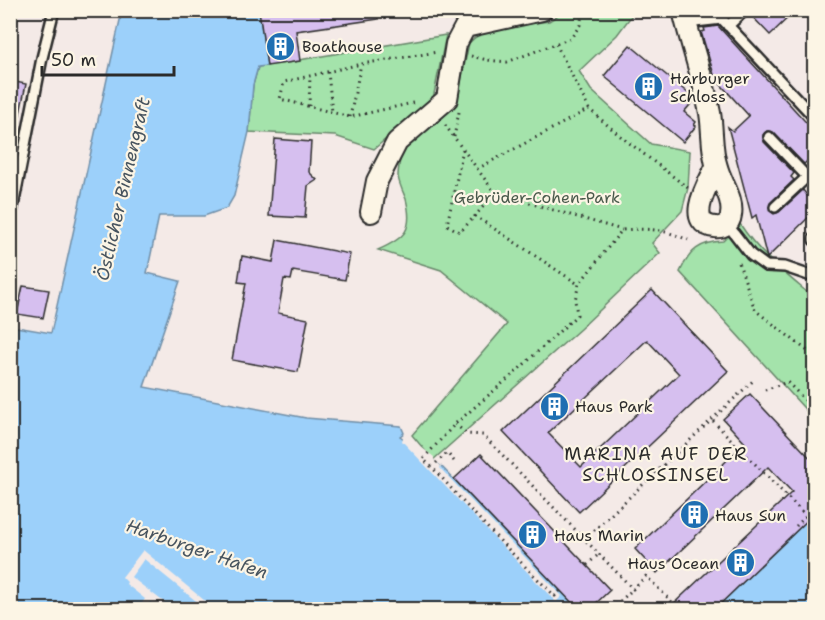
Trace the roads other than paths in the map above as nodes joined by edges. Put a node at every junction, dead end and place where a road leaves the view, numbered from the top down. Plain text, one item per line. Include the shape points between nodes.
1 (54, 10) edge
2 (542, 10) edge
3 (745, 10) edge
4 (685, 17) edge
5 (728, 26) junction
6 (814, 117) edge
7 (768, 137) dead end
8 (716, 166) junction
9 (807, 177) junction
10 (814, 184) edge
11 (775, 207) dead end
12 (371, 212) dead end
13 (10, 222) edge
14 (728, 224) junction
15 (814, 277) edge

1 - 13 lane
2 - 12 street via 465,27 456,44 463,53 447,99 397,142 377,181
3 - 5 lane
4 - 5 lane via 722,19
4 - 8 street via 710,112
5 - 6 lane
7 - 9 lane
8 - 14 street via 731,205
8 - 14 street via 699,213 711,227
9 - 10 lane
9 - 11 lane
14 - 15 lane via 752,255 766,266 785,267

